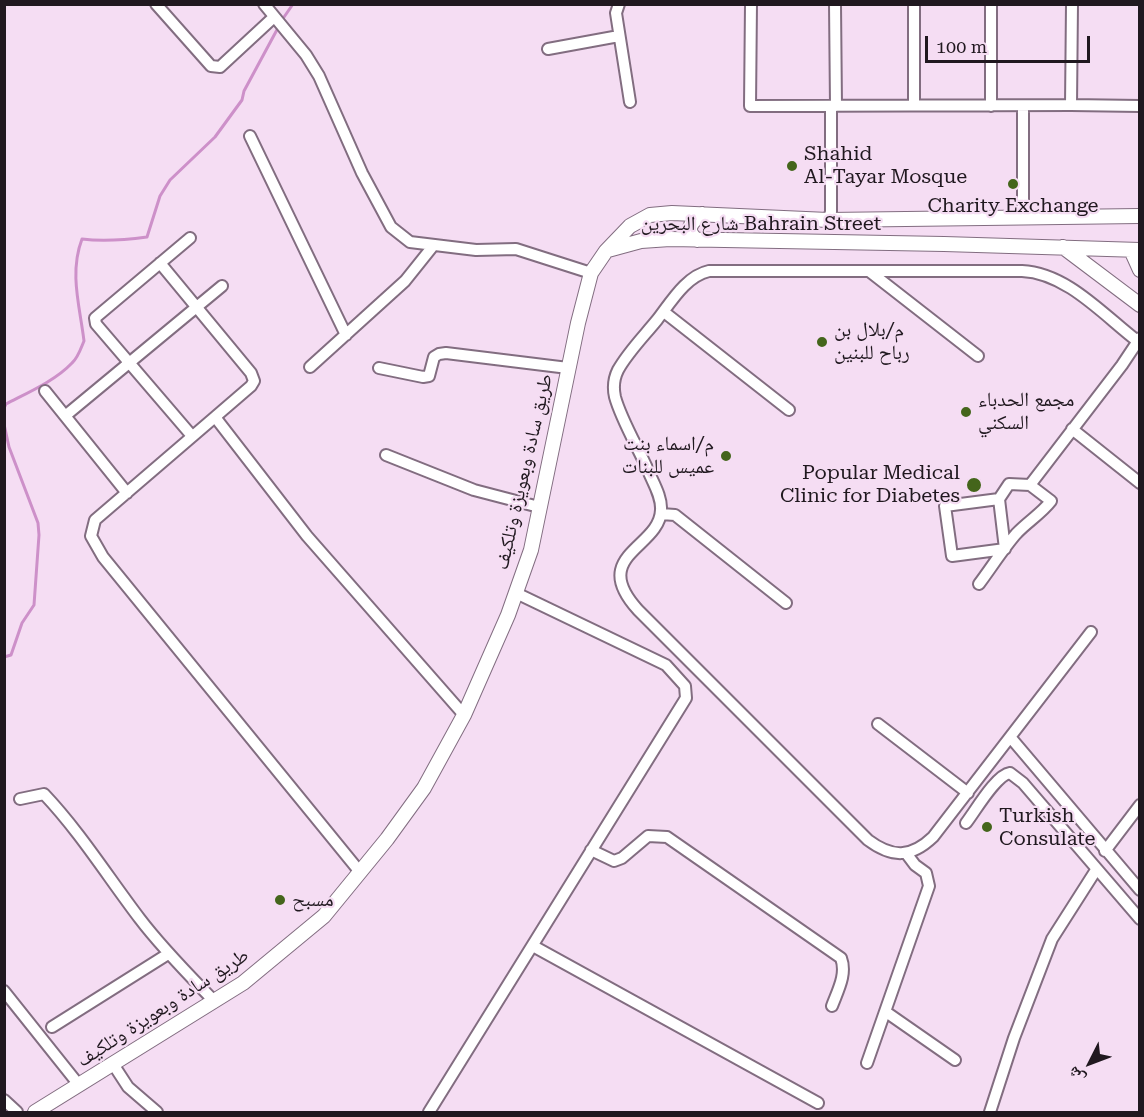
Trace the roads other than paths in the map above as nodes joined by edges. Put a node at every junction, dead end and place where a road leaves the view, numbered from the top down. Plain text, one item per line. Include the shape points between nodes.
1 (156, 4) edge
2 (264, 4) edge
3 (619, 4) edge
4 (751, 4) edge
5 (835, 4) edge
6 (914, 4) edge
7 (991, 4) edge
8 (1072, 4) edge
9 (275, 19) junction
10 (619, 36) junction
11 (548, 49) dead end
12 (630, 102) dead end
13 (914, 105) junction
14 (1071, 105) junction
15 (833, 106) junction
16 (991, 106) junction
17 (1023, 106) junction
18 (1140, 106) edge
19 (250, 136) dead end
20 (702, 214) junction
21 (1140, 216) edge
22 (1023, 217) junction
23 (943, 218) junction
24 (828, 220) junction
25 (190, 238) dead end
26 (697, 240) junction
27 (944, 244) junction
28 (433, 246) junction
29 (1063, 247) junction
30 (1135, 250) edge
31 (606, 251) junction
32 (160, 263) junction
33 (1140, 270) edge
34 (869, 271) junction
35 (591, 273) junction
36 (222, 286) dead end
37 (1140, 305) edge
38 (196, 306) junction
39 (663, 312) junction
40 (346, 335) junction
41 (1139, 341) edge
42 (978, 356) dead end
43 (129, 362) junction
44 (310, 367) dead end
45 (379, 368) dead end
46 (568, 368) junction
47 (45, 391) dead end
48 (789, 410) dead end
49 (65, 416) junction
50 (215, 417) junction
51 (1072, 429) junction
52 (192, 436) junction
53 (386, 455) dead end
54 (1140, 483) edge
55 (1030, 485) junction
56 (127, 493) junction
57 (999, 499) junction
58 (540, 507) junction
59 (661, 514) junction
60 (1005, 549) junction
61 (979, 584) dead end
62 (516, 593) junction
63 (786, 603) dead end
64 (1091, 632) dead end
65 (464, 715) junction
66 (878, 724) dead end
67 (1011, 738) junction
68 (968, 793) junction
69 (20, 799) dead end
70 (1140, 805) edge
71 (966, 823) dead end
72 (591, 849) junction
73 (1106, 851) junction
74 (906, 853) junction
75 (1096, 870) junction
76 (360, 872) junction
77 (1140, 890) edge
78 (1140, 920) edge
79 (532, 946) junction
80 (168, 954) junction
81 (4, 991) edge
82 (214, 1001) junction
83 (832, 1006) dead end
84 (886, 1012) junction
85 (52, 1027) dead end
86 (955, 1060) dead end
87 (113, 1064) junction
88 (867, 1064) dead end
89 (79, 1085) junction
90 (4, 1100) edge
91 (818, 1104) dead end
92 (17, 1113) edge
93 (35, 1113) edge
94 (157, 1113) edge
95 (429, 1113) edge
96 (990, 1113) edge

1 - 9 street via 215,68
2 - 9 street
3 - 10 street
4 - 15 street via 750,106
5 - 15 street
6 - 13 street
7 - 16 street
8 - 14 street
9 - 28 street via 319,76 391,227 410,242
10 - 11 street
10 - 12 street
13 - 15 street
13 - 16 street
14 - 17 street
14 - 18 street
15 - 24 street
16 - 17 street
17 - 22 street
19 - 40 street
20 - 24 main road, شارع البحرين Bahrain Street
20 - 26 main road via 689,227
20 - 31 main road, شارع البحرين Bahrain Street via 650,215 630,226
21 - 22 main road, شارع البحرين Bahrain Street
22 - 23 main road, شارع البحرين Bahrain Street
23 - 24 main road, شارع البحرين Bahrain Street
23 - 27 main road via 935,228
25 - 32 street
26 - 27 main road, شارع البحرين Bahrain Street
26 - 31 main road, شارع البحرين Bahrain Street via 641,241
27 - 29 main road, شارع البحرين Bahrain Street
28 - 35 street via 516,249
28 - 40 street via 405,281
29 - 30 main road, شارع البحرين Bahrain Street
29 - 37 main road
30 - 33 main road
31 - 35 main road, طريق سادة وبعويزة وتلكيف
32 - 38 street
32 - 43 street via 95,318
34 - 39 street via 709,271 689,282
34 - 41 street via 1040,273 1062,282
34 - 42 street
35 - 46 main road, طريق سادة وبعويزة وتلكيف
36 - 38 street
38 - 43 street
38 - 50 street via 254,381
39 - 48 street
39 - 59 street via 618,371 614,389 657,490
40 - 44 street
41 - 51 street
43 - 49 street
43 - 52 street
45 - 46 street via 429,376 434,357 446,353
46 - 58 main road, طريق سادة وبعويزة وتلكيف
47 - 49 street
49 - 56 street
50 - 52 street
50 - 65 street via 307,536
51 - 54 street
51 - 55 street
52 - 56 street
53 - 58 street via 474,490
55 - 57 street via 1009,484
55 - 60 street via 1052,501
56 - 76 street via 95,520 91,536 103,557
57 - 60 street
57 - 60 street via 945,506 952,556
58 - 62 main road, طريق سادة وبعويزة وتلكيف
59 - 63 street via 675,515
59 - 74 street via 654,528 623,563 622,581 630,601 868,840 888,852
60 - 61 street
62 - 65 main road, طريق سادة وبعويزة وتلكيف
62 - 72 street via 666,665 686,686 686,698
64 - 67 street
65 - 76 main road, طريق سادة وبعويزة وتلكيف via 424,788
66 - 68 street
67 - 68 street
67 - 73 street
68 - 74 street via 933,837
69 - 80 street via 44,794
70 - 73 street
71 - 75 street via 996,783 1010,773 1023,783
72 - 79 street
72 - 83 street via 614,861 648,836 667,837 841,958 844,973
73 - 77 street
74 - 84 street via 926,873 929,886
75 - 78 street
75 - 96 street via 1052,939
76 - 82 main road, طريق سادة وبعويزة وتلكيف via 324,916 243,983
79 - 91 street
79 - 95 street
80 - 82 street
80 - 85 street
81 - 89 street
82 - 87 main road, طريق سادة وبعويزة وتلكيف
84 - 86 street
84 - 88 street
87 - 89 main road, طريق سادة وبعويزة وتلكيف
87 - 94 street via 128,1087
89 - 93 main road, طريق سادة وبعويزة وتلكيف
90 - 92 street

